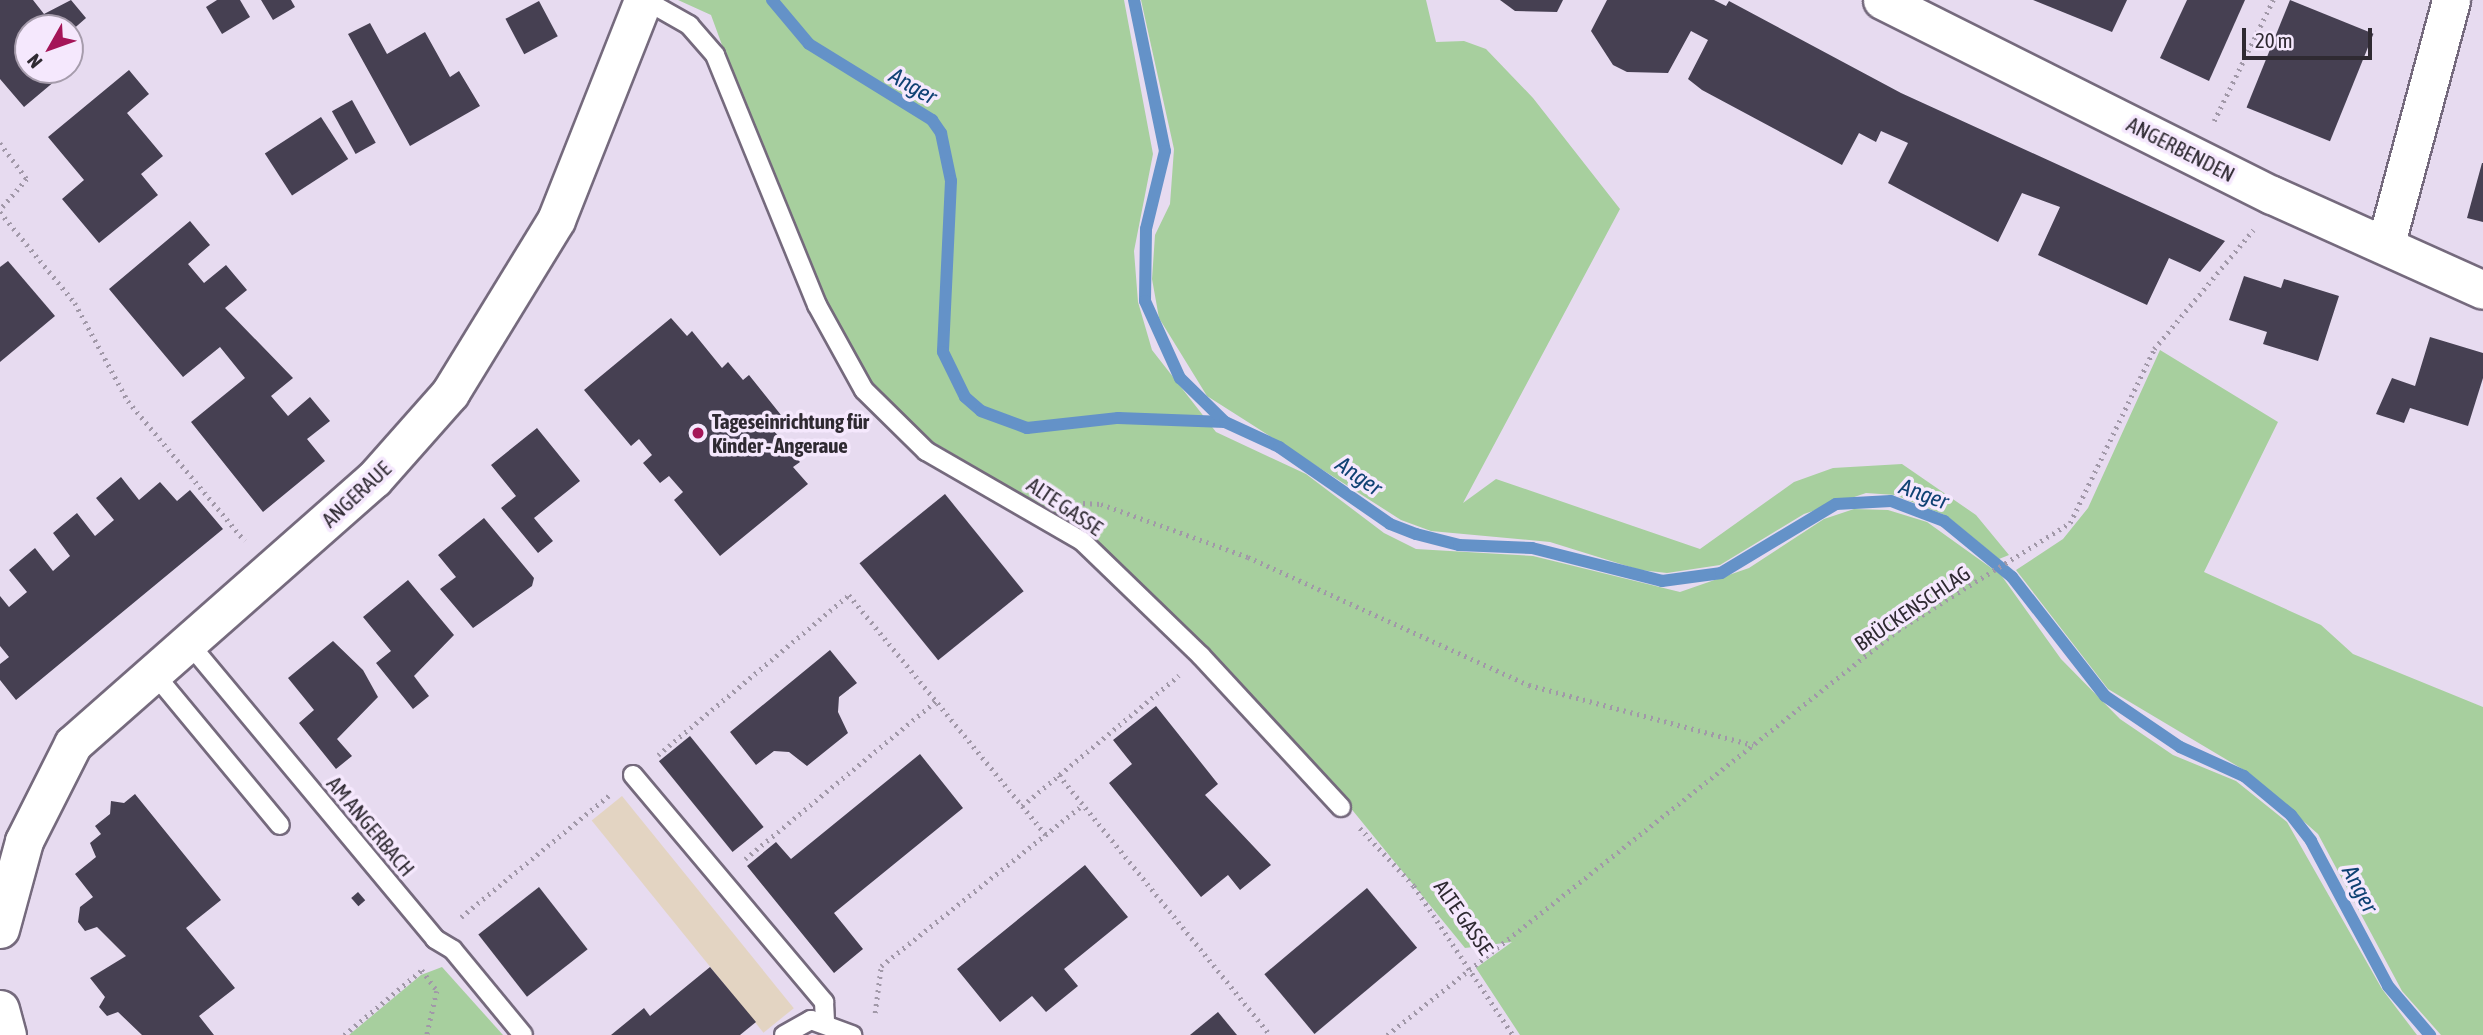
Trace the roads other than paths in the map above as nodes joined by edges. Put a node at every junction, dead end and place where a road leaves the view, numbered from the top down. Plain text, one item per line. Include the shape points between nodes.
1 (644, 0) edge
2 (1882, 0) edge
3 (2451, 0) edge
4 (2386, 243) junction
5 (2483, 290) edge
6 (187, 641) junction
7 (152, 671) junction
8 (633, 775) road end
9 (1340, 807) road end
10 (280, 825) dead end
11 (0, 929) edge
12 (0, 1009) edge
13 (825, 1022) junction
14 (8, 1035) edge
15 (523, 1035) edge
16 (784, 1035) edge
17 (852, 1035) edge

1 - 6 street, ANGERAUE via 556,220 493,329 412,439 271,572
1 - 9 lane, ALTE GASSE via 689,25 715,55 817,306 864,390 926,451 1019,500 1082,541 1201,656
2 - 4 street, ANGERBENDEN via 2272,195
3 - 4 street
4 - 5 street, ANGERBENDEN
6 - 7 street, ANGERAUE
6 - 15 lane, AM ANGERBACH
7 - 10 lane
7 - 11 street, ANGERAUE via 73,744 24,841
8 - 13 lane via 824,1002
12 - 14 street
13 - 16 lane via 797,1024
13 - 17 lane

